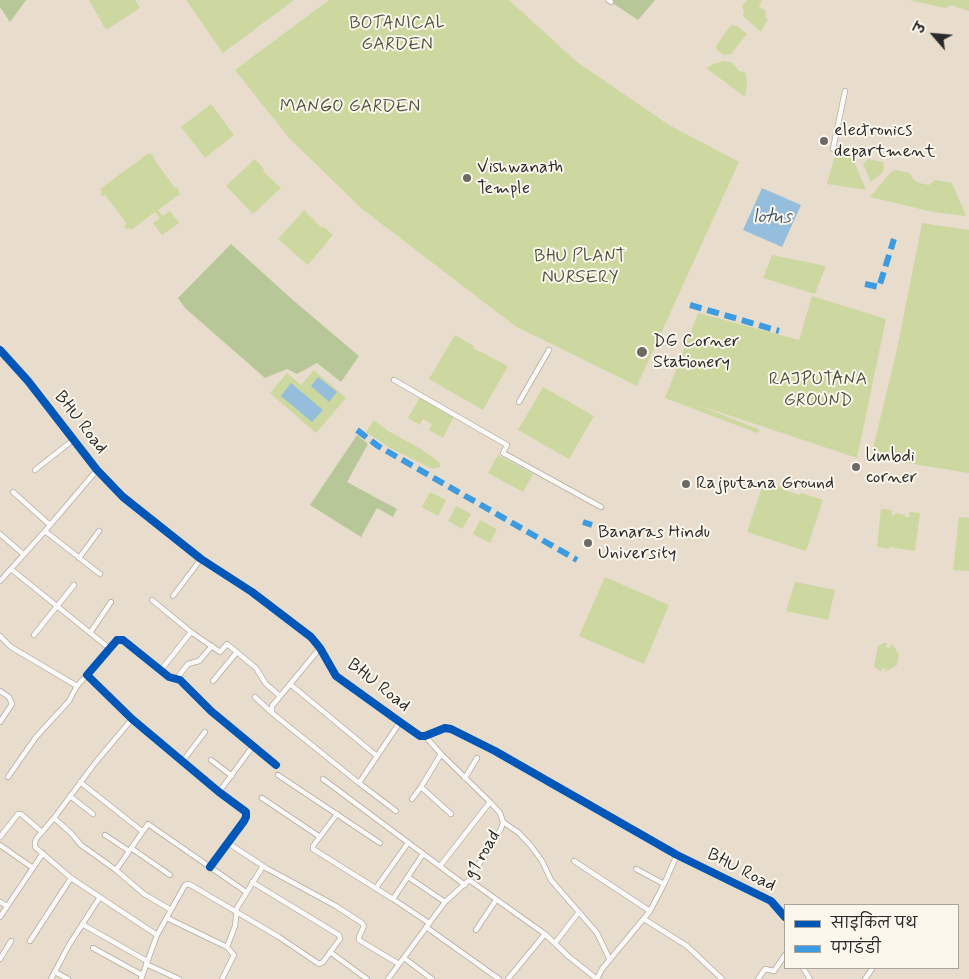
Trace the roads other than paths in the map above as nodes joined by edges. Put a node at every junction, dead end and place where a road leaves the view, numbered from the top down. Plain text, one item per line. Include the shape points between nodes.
1 (845, 91) dead end
2 (833, 149) dead end
3 (0, 350) edge
4 (549, 350) dead end
5 (394, 380) dead end
6 (520, 402) dead end
7 (74, 440) junction
8 (36, 470) dead end
9 (98, 470) junction
10 (14, 492) dead end
11 (601, 507) dead end
12 (50, 525) junction
13 (45, 531) junction
14 (99, 531) dead end
15 (0, 534) edge
16 (23, 554) junction
17 (79, 558) junction
18 (201, 558) junction
19 (10, 569) junction
20 (100, 574) dead end
21 (0, 581) edge
22 (74, 585) dead end
23 (173, 596) dead end
24 (152, 600) dead end
25 (111, 602) dead end
26 (57, 605) junction
27 (90, 632) junction
28 (191, 632) junction
29 (34, 635) dead end
30 (0, 636) edge
31 (212, 646) junction
32 (109, 648) junction
33 (320, 648) junction
34 (237, 652) junction
35 (161, 670) junction
36 (87, 675) junction
37 (177, 678) junction
38 (213, 681) dead end
39 (290, 684) junction
40 (77, 686) junction
41 (0, 691) edge
42 (280, 696) junction
43 (255, 697) dead end
44 (272, 713) junction
45 (132, 719) junction
46 (0, 722) edge
47 (400, 722) junction
48 (205, 732) dead end
49 (425, 736) junction
50 (253, 746) junction
51 (441, 754) junction
52 (377, 756) junction
53 (477, 758) dead end
54 (211, 760) dead end
55 (182, 762) junction
56 (276, 764) dead end
57 (278, 775) dead end
58 (232, 776) junction
59 (8, 777) dead end
60 (465, 778) junction
61 (323, 779) dead end
62 (80, 782) junction
63 (358, 783) junction
64 (421, 787) junction
65 (219, 792) junction
66 (70, 796) junction
67 (262, 798) dead end
68 (412, 799) dead end
69 (490, 802) junction
70 (396, 811) dead end
71 (93, 814) dead end
72 (337, 814) junction
73 (451, 814) dead end
74 (54, 818) junction
75 (503, 822) junction
76 (142, 831) junction
77 (42, 832) junction
78 (105, 835) dead end
79 (0, 837) edge
80 (320, 837) junction
81 (228, 843) junction
82 (380, 843) dead end
83 (408, 843) junction
84 (0, 845) edge
85 (130, 850) junction
86 (43, 853) junction
87 (423, 854) junction
88 (676, 855) junction
89 (574, 861) dead end
90 (210, 866) junction
91 (263, 866) junction
92 (440, 866) junction
93 (33, 868) junction
94 (636, 869) dead end
95 (116, 870) junction
96 (170, 875) dead end
97 (408, 876) junction
98 (71, 878) junction
99 (469, 880) junction
100 (252, 882) junction
101 (664, 884) junction
102 (465, 885) junction
103 (376, 888) junction
104 (246, 892) junction
105 (100, 897) junction
106 (393, 899) junction
107 (496, 900) junction
108 (0, 902) edge
109 (445, 902) junction
110 (7, 906) junction
111 (171, 910) junction
112 (650, 910) junction
113 (236, 911) junction
114 (579, 912) junction
115 (784, 916) edge
116 (0, 917) edge
117 (167, 918) junction
118 (644, 920) junction
119 (82, 924) junction
120 (427, 925) junction
121 (476, 930) dead end
122 (545, 934) junction
123 (157, 935) junction
124 (12, 941) dead end
125 (30, 941) dead end
126 (555, 943) junction
127 (227, 947) junction
128 (93, 948) dead end
129 (330, 952) junction
130 (784, 956) edge
131 (404, 958) junction
132 (0, 959) edge
133 (610, 960) junction
134 (147, 962) junction
135 (399, 964) junction
136 (872, 969) dead end
137 (55, 972) junction
138 (141, 977) edge
139 (169, 977) edge
140 (51, 979) edge
141 (68, 979) edge
142 (179, 979) edge
143 (222, 979) edge
144 (367, 979) edge
145 (388, 979) edge
146 (432, 979) edge
147 (499, 979) edge
148 (508, 979) edge
149 (597, 979) edge
150 (722, 979) edge
151 (758, 979) edge
152 (865, 979) edge

1 - 2 street
3 - 7 street, BHU Road
4 - 6 street
5 - 11 street via 507,445 503,453
7 - 8 street
7 - 9 street, BHU Road
9 - 12 street
9 - 18 street, BHU Road via 123,497
10 - 12 street
12 - 13 street
13 - 16 street
13 - 17 street
14 - 17 street
15 - 16 street
16 - 19 street
17 - 20 street
18 - 23 street
18 - 33 street, BHU Road via 311,636
19 - 21 street
19 - 26 street
22 - 26 street
24 - 28 street
25 - 27 street
26 - 27 street
26 - 29 street
27 - 32 street
28 - 31 street
28 - 35 street
30 - 40 street via 12,647
31 - 34 street via 220,652 227,644
31 - 37 street via 199,661 188,664
32 - 35 street via 117,640 123,640
32 - 36 street
33 - 39 street
33 - 47 street, BHU Road via 336,676
34 - 38 street
34 - 42 street
35 - 37 street via 169,677
36 - 40 street
36 - 45 street
37 - 50 street via 210,711
39 - 42 street
39 - 52 street
40 - 59 street
41 - 46 street via 12,704
42 - 44 street via 272,706
43 - 44 street
44 - 63 street
45 - 55 street
45 - 62 street
47 - 49 street, BHU Road via 416,734
47 - 52 street
48 - 55 street
49 - 51 street, g1 road
49 - 88 street, BHU Road via 444,728 451,729
50 - 56 street
50 - 58 street
51 - 60 street, g1 road
51 - 64 street
52 - 63 street
53 - 60 street
54 - 58 street
55 - 65 street
57 - 72 street
58 - 65 street
60 - 69 street, g1 road
61 - 83 street
62 - 66 street
62 - 76 street
63 - 70 street
64 - 68 street
64 - 73 street
65 - 81 street via 247,814
66 - 71 street
66 - 74 street
67 - 80 street
69 - 75 street, g1 road
69 - 92 street
72 - 80 street
72 - 82 street
74 - 77 street
74 - 95 street via 81,845
75 - 99 street, g1 road
75 - 114 street via 531,846 551,880
76 - 85 street
76 - 90 street via 150,824
77 - 79 street via 18,814
77 - 86 street via 35,847
78 - 85 street
80 - 103 street via 313,849
81 - 90 street
81 - 91 street
83 - 87 street
83 - 103 street
84 - 93 street
85 - 95 street
85 - 96 street
86 - 93 street
86 - 98 street
87 - 92 street
87 - 97 street
88 - 101 street
88 - 115 street, BHU Road via 771,901
89 - 112 street
90 - 104 street
91 - 100 street
91 - 135 street via 362,923 359,940
92 - 102 street
93 - 110 street
94 - 101 street
95 - 111 street via 144,894
97 - 106 street
97 - 109 street
98 - 105 street
98 - 125 street
99 - 102 street, g1 road
99 - 107 street
100 - 104 street
100 - 129 street via 339,935 340,939
101 - 112 street
102 - 109 street, g1 road
103 - 106 street
104 - 113 street
105 - 119 street
105 - 123 street
106 - 120 street
107 - 121 street
107 - 122 street
108 - 110 street
109 - 120 street, g1 road
110 - 116 street
111 - 113 street via 185,885 189,884
111 - 117 street
112 - 118 street
113 - 127 street via 235,926
113 - 129 street via 319,964
114 - 126 street
114 - 133 street via 597,933
117 - 123 street
117 - 127 street
118 - 133 street
118 - 150 street via 687,946
119 - 134 street
119 - 137 street
120 - 131 street, g1 road
120 - 147 street
122 - 126 street
122 - 148 street
123 - 134 street
124 - 132 street
126 - 149 street
127 - 143 street via 234,955
128 - 138 street
129 - 144 street
130 - 151 street via 774,971 765,970
131 - 135 street, g1 road
131 - 146 street
133 - 149 street
134 - 138 street
134 - 139 street
135 - 145 street, g1 road
136 - 152 street
137 - 140 street
137 - 141 street
139 - 142 street

